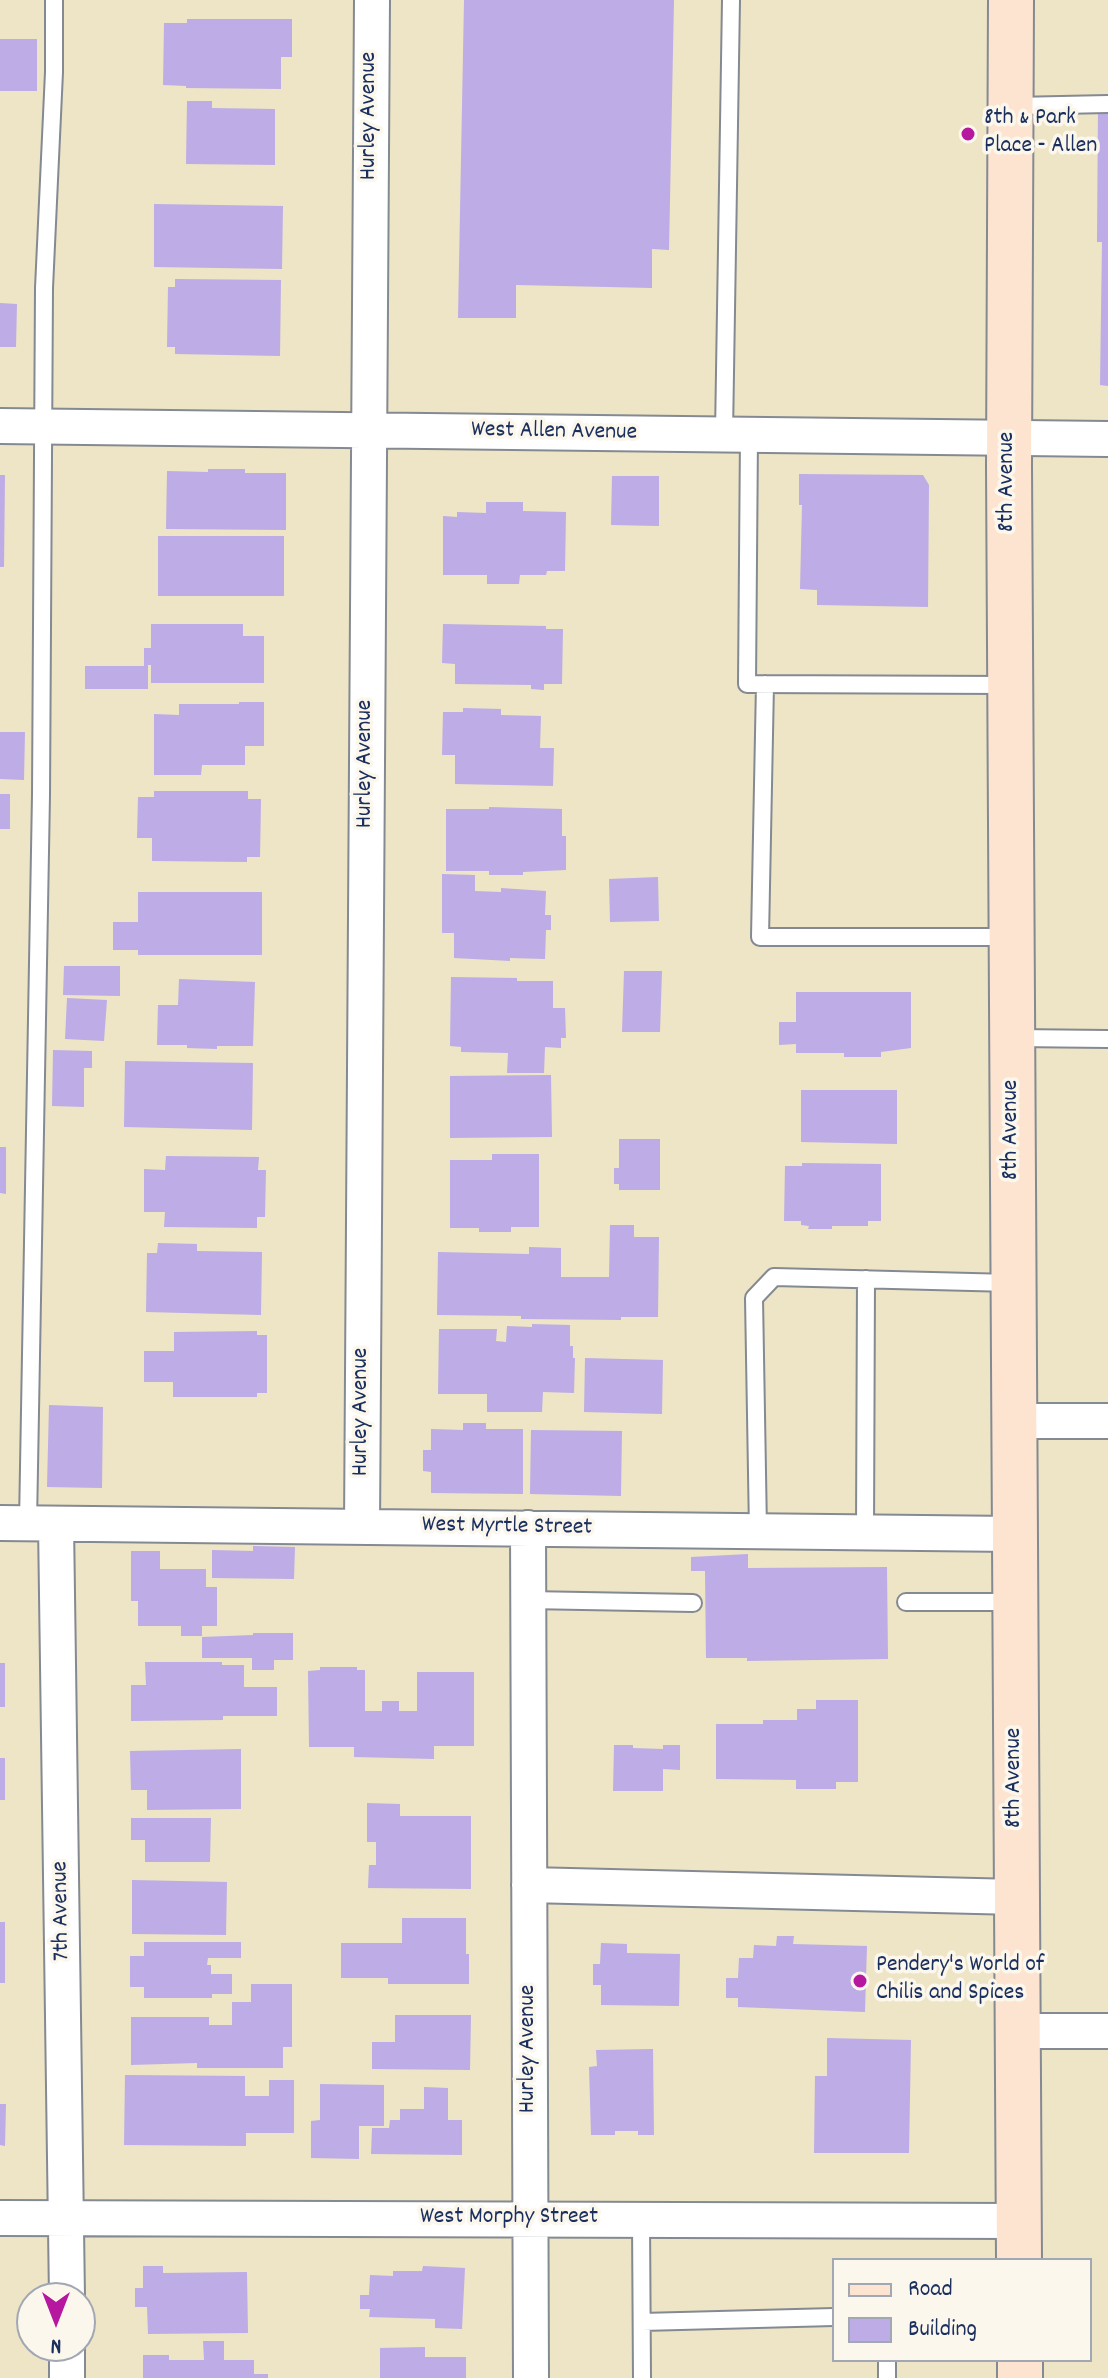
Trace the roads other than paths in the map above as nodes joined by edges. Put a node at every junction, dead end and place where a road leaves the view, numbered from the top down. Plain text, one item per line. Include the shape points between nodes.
1 (54, 0) edge
2 (372, 0) edge
3 (731, 0) edge
4 (1011, 0) edge
5 (1108, 104) edge
6 (1011, 106) junction
7 (0, 426) edge
8 (42, 427) junction
9 (370, 431) junction
10 (737, 435) junction
11 (1009, 438) junction
12 (1108, 439) edge
13 (765, 684) junction
14 (1010, 685) junction
15 (1012, 937) junction
16 (1012, 1038) junction
17 (1108, 1039) edge
18 (866, 1279) junction
19 (1013, 1283) junction
20 (1014, 1421) junction
21 (1108, 1421) edge
22 (28, 1523) edge
23 (362, 1527) junction
24 (528, 1528) junction
25 (758, 1531) junction
26 (865, 1532) junction
27 (1014, 1534) junction
28 (528, 1600) junction
29 (906, 1602) dead end
30 (1015, 1602) junction
31 (693, 1603) dead end
32 (529, 1885) junction
33 (1017, 1897) junction
34 (1018, 2031) junction
35 (1108, 2031) edge
36 (0, 2218) edge
37 (67, 2218) junction
38 (531, 2219) junction
39 (641, 2220) junction
40 (1019, 2240) edge
41 (67, 2282) edge
42 (832, 2317) edge
43 (642, 2322) junction
44 (531, 2378) edge
45 (642, 2378) edge

1 - 8 lane
2 - 9 street, Hurley Avenue
3 - 10 lane
4 - 6 main road, 8th Avenue
5 - 6 lane
6 - 11 main road, 8th Avenue
7 - 8 street, West Allen Avenue
8 - 9 street, West Allen Avenue
8 - 22 lane
9 - 10 street, West Allen Avenue
9 - 23 street, Hurley Avenue
10 - 11 street, West Allen Avenue
10 - 13 lane via 747,684
11 - 12 street, West Allen Avenue
11 - 14 main road, 8th Avenue
13 - 14 lane
13 - 15 lane via 760,937
14 - 15 main road, 8th Avenue
15 - 16 main road, 8th Avenue
16 - 17 lane
16 - 19 main road, 8th Avenue
18 - 19 lane
18 - 25 lane via 774,1277 754,1298
18 - 26 lane
19 - 20 main road, 8th Avenue
20 - 21 street
20 - 27 main road, 8th Avenue
22 - 23 street, West Myrtle Street
22 - 37 street, 7th Avenue
23 - 24 street, West Myrtle Street
24 - 25 street, West Myrtle Street
24 - 28 street, Hurley Avenue
25 - 26 street, West Myrtle Street
26 - 27 street, West Myrtle Street
27 - 30 main road, 8th Avenue
28 - 31 lane
28 - 32 street, Hurley Avenue
29 - 30 lane
30 - 33 main road, 8th Avenue
32 - 33 street
32 - 38 street, Hurley Avenue
33 - 34 main road, 8th Avenue
34 - 35 street
34 - 40 main road, 8th Avenue
36 - 37 street, West Morphy Street
37 - 38 street, West Morphy Street
37 - 41 street, 7th Avenue
38 - 39 street, West Morphy Street
38 - 44 street, Hurley Avenue
39 - 40 street, West Morphy Street
39 - 43 lane
42 - 43 lane
43 - 45 lane

